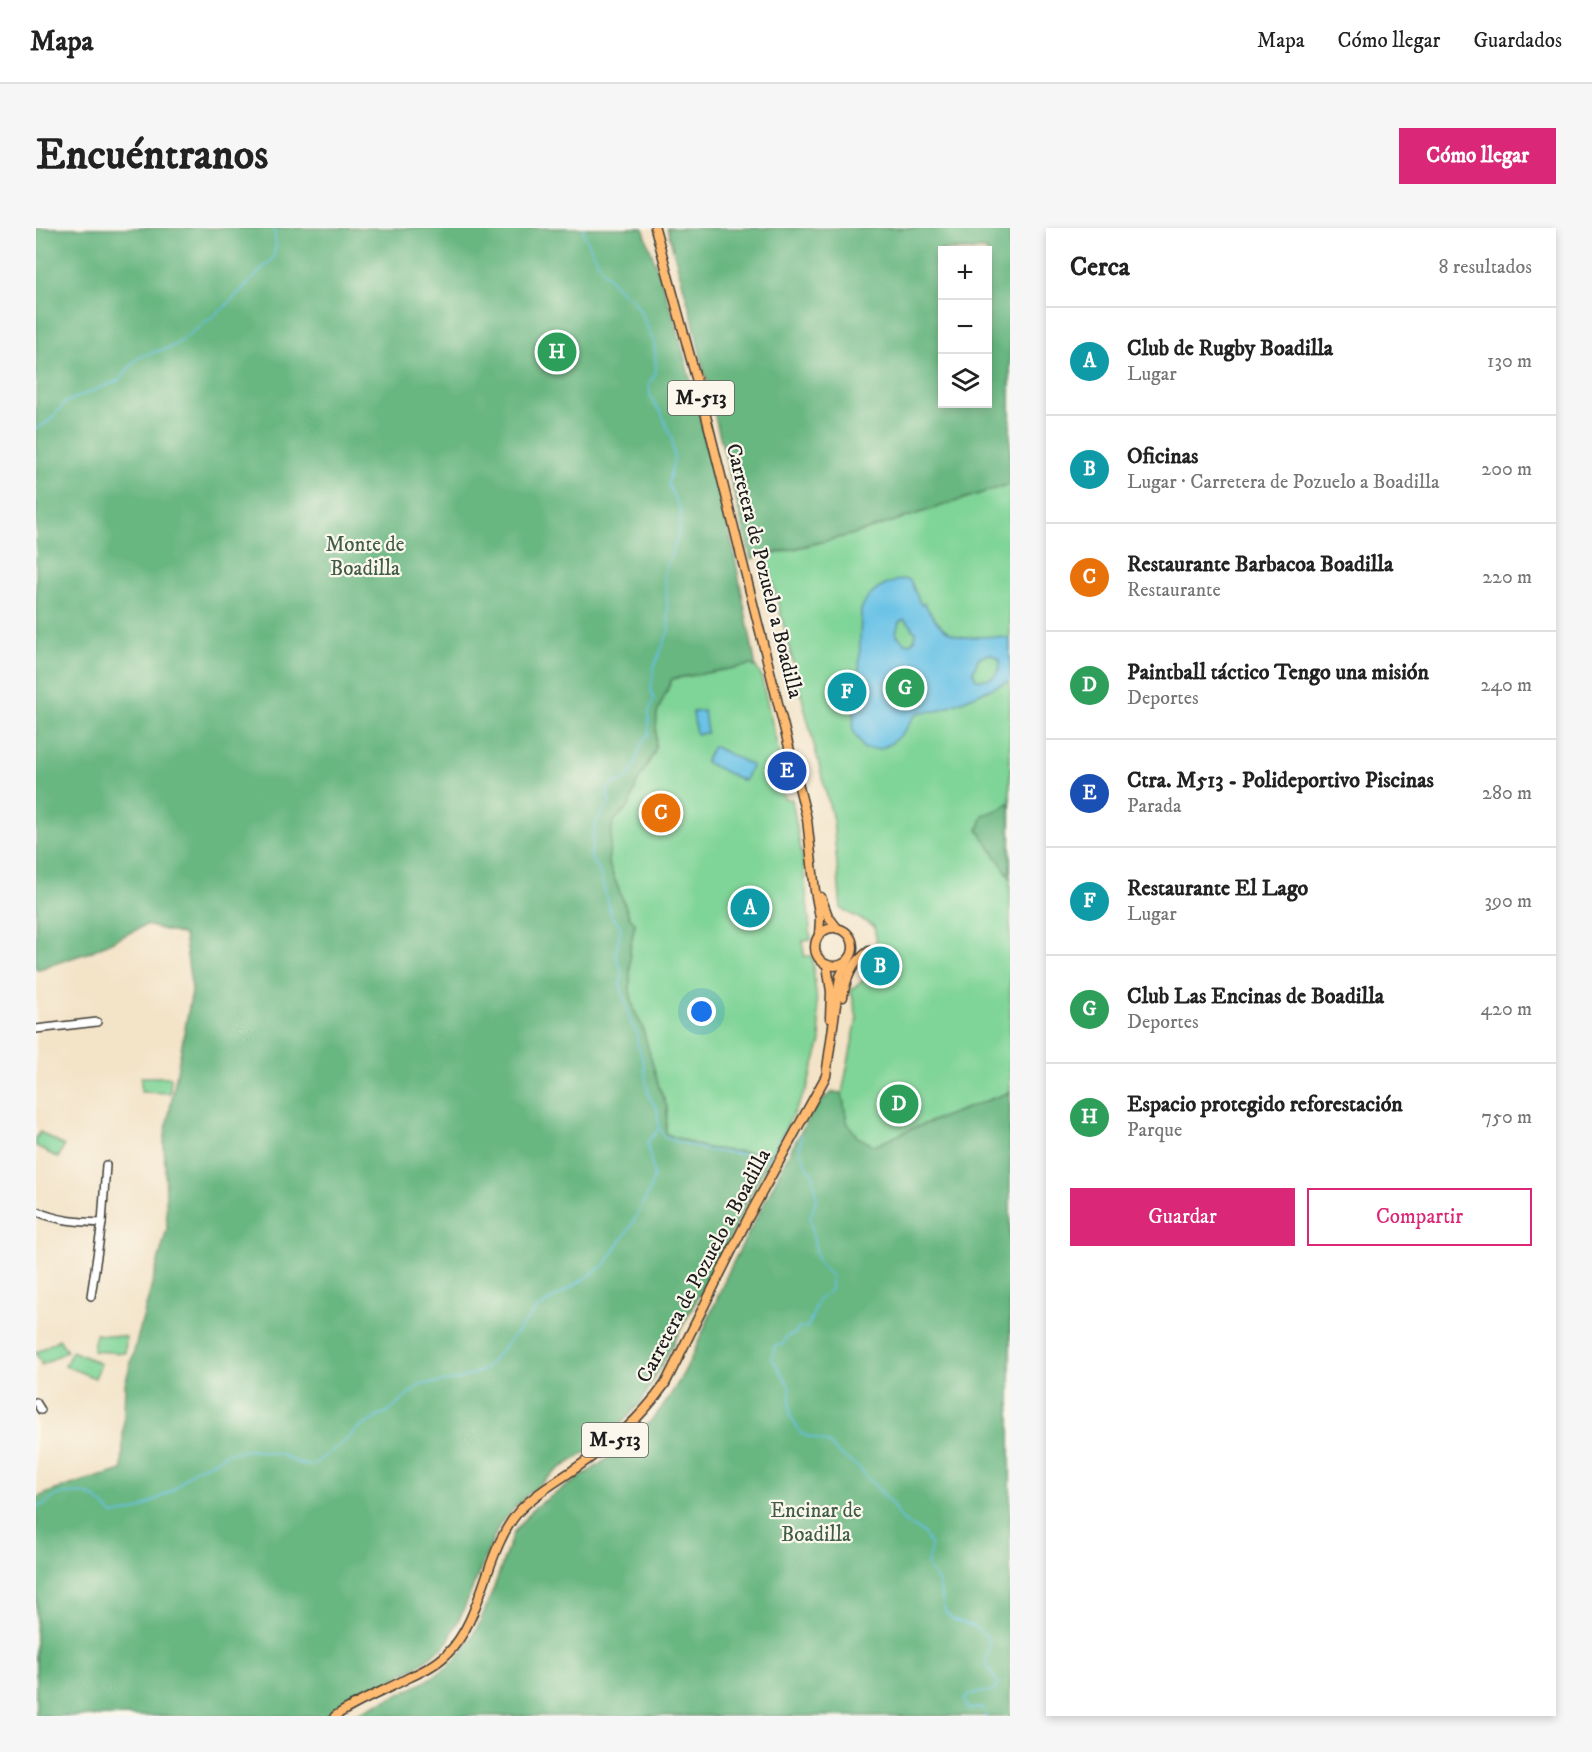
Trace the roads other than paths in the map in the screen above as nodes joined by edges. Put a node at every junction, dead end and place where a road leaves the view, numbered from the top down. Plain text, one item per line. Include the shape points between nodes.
1 (655, 228) edge
2 (812, 855) junction
3 (838, 929) junction
4 (819, 936) junction
5 (869, 951) dead end
6 (849, 958) junction
7 (827, 965) junction
8 (97, 1022) dead end
9 (36, 1029) edge
10 (829, 1065) junction
11 (819, 1088) junction
12 (105, 1165) dead end
13 (36, 1211) edge
14 (102, 1223) junction
15 (91, 1296) dead end
16 (36, 1402) edge
17 (41, 1410) dead end
18 (335, 1716) edge

1 - 2 main road, Carretera de Pozuelo a Boadilla / M-513 via 796,772
2 - 3 main road, Carretera de Pozuelo a Boadilla / M-513 via 820,896
2 - 4 main road, Carretera de Pozuelo a Boadilla / M-513
3 - 4 main road
3 - 6 main road, M-513 via 847,933 852,942
4 - 7 main road, M-513 via 816,953
5 - 10 main road via 848,974
6 - 7 main road via 842,965
6 - 10 main road, Carretera de Pozuelo a Boadilla / M-513 via 840,976
7 - 11 main road, Carretera de Pozuelo a Boadilla / M-513 via 830,1010
8 - 9 street
10 - 11 main road, Carretera de Pozuelo a Boadilla / M-513
11 - 18 main road, Carretera de Pozuelo a Boadilla / M-513 via 748,1218 680,1358 651,1404 618,1438 537,1496 516,1516 499,1546 463,1633 446,1656
12 - 14 street
13 - 14 street via 72,1222
14 - 15 street
16 - 17 street

